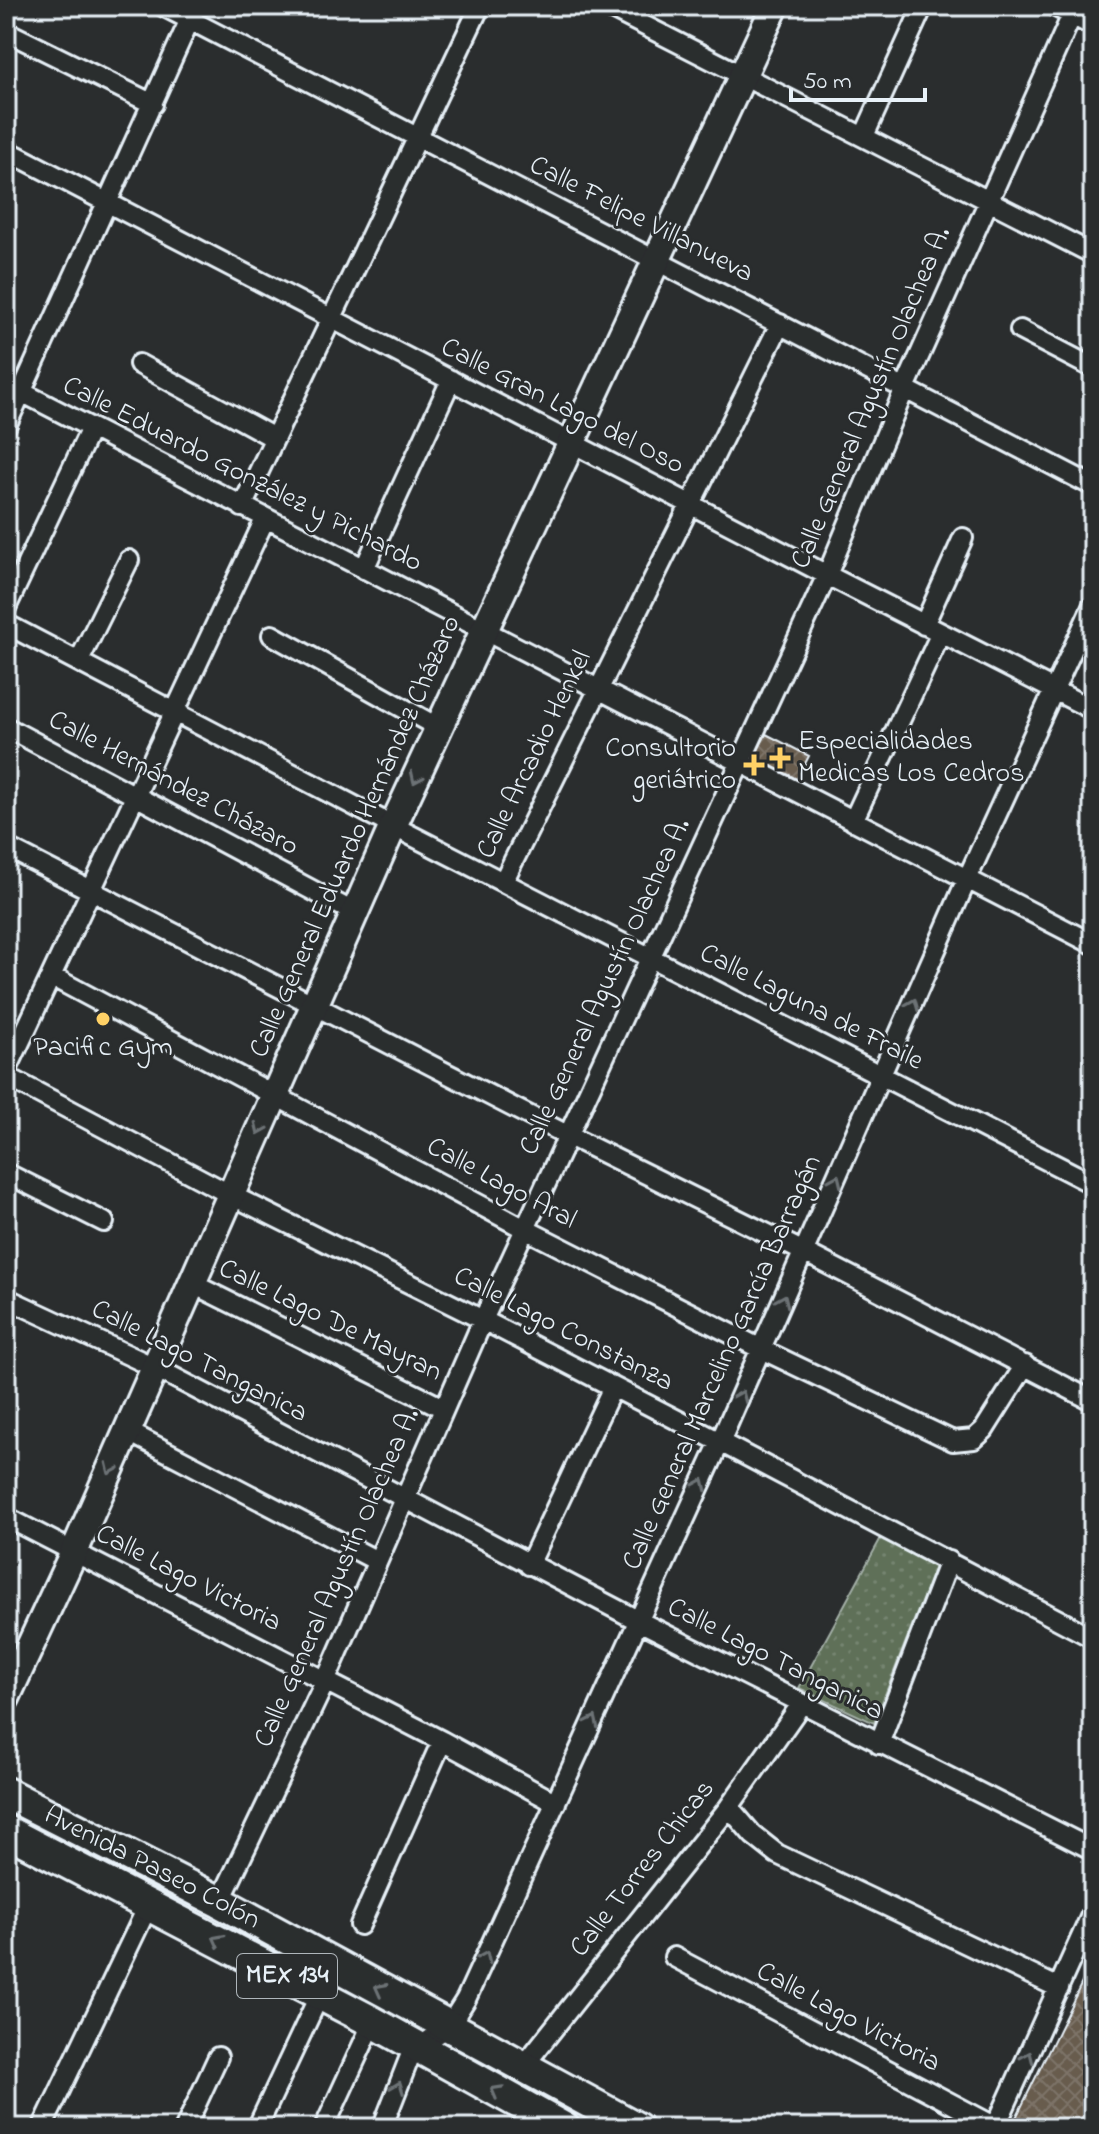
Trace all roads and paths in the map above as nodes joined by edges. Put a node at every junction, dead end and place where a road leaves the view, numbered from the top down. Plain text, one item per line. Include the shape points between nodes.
1 (163, 6) edge
2 (480, 6) edge
3 (606, 6) edge
4 (775, 6) edge
5 (923, 6) edge
6 (1054, 6) edge
7 (1074, 10) edge
8 (626, 11) edge
9 (192, 13) edge
10 (1093, 26) edge
11 (7, 32) edge
12 (743, 74) junction
13 (153, 104) junction
14 (419, 136) junction
15 (864, 136) junction
16 (6, 150) edge
17 (989, 200) junction
18 (109, 203) junction
19 (1093, 254) edge
20 (657, 260) junction
21 (332, 319) junction
22 (780, 324) junction
23 (1020, 330) dead end
24 (139, 364) dead end
25 (1093, 368) edge
26 (451, 380) junction
27 (14, 388) edge
28 (905, 388) junction
29 (6, 426) edge
30 (91, 428) junction
31 (274, 438) junction
32 (572, 443) junction
33 (1093, 486) edge
34 (690, 505) junction
35 (242, 507) junction
36 (265, 519) junction
37 (963, 538) dead end
38 (129, 560) dead end
39 (364, 569) junction
40 (827, 575) junction
41 (1093, 605) edge
42 (6, 608) edge
43 (6, 624) edge
44 (933, 629) junction
45 (484, 631) junction
46 (272, 635) dead end
47 (79, 661) junction
48 (599, 690) junction
49 (1054, 690) junction
50 (1093, 710) edge
51 (174, 711) junction
52 (6, 727) edge
53 (439, 728) junction
54 (741, 763) junction
55 (135, 795) junction
56 (853, 821) junction
57 (393, 826) junction
58 (6, 847) edge
59 (967, 879) junction
60 (503, 882) junction
61 (91, 890) junction
62 (355, 913) junction
63 (1093, 944) edge
64 (650, 957) junction
65 (51, 976) junction
66 (314, 1006) junction
67 (6, 1074) edge
68 (882, 1075) junction
69 (275, 1095) junction
70 (567, 1135) junction
71 (6, 1173) edge
72 (1093, 1184) edge
73 (231, 1195) junction
74 (104, 1222) dead end
75 (525, 1229) junction
76 (804, 1252) junction
77 (193, 1284) junction
78 (6, 1298) edge
79 (483, 1320) junction
80 (761, 1349) junction
81 (1025, 1365) junction
82 (156, 1368) junction
83 (613, 1387) junction
84 (1093, 1401) edge
85 (443, 1408) junction
86 (127, 1431) junction
87 (720, 1442) junction
88 (405, 1498) junction
89 (6, 1517) edge
90 (74, 1552) junction
91 (377, 1561) junction
92 (949, 1561) junction
93 (529, 1565) junction
94 (639, 1621) junction
95 (1093, 1638) edge
96 (325, 1682) junction
97 (6, 1698) edge
98 (802, 1703) junction
99 (442, 1741) junction
100 (879, 1744) junction
101 (6, 1793) edge
102 (556, 1803) junction
103 (729, 1807) junction
104 (6, 1831) edge
105 (1093, 1850) edge
106 (220, 1902) junction
107 (149, 1904) junction
108 (1093, 1911) edge
109 (360, 1925) dead end
110 (674, 1957) dead end
111 (1059, 1988) junction
112 (320, 1994) junction
113 (373, 2022) junction
114 (449, 2026) junction
115 (418, 2048) junction
116 (218, 2057) dead end
117 (523, 2067) junction
118 (627, 2126) edge
119 (42, 2128) edge
120 (185, 2128) edge
121 (257, 2128) edge
122 (324, 2128) edge
123 (382, 2128) edge
124 (564, 2128) edge
125 (996, 2128) edge

1 - 9 street, Calle Felipe Villanueva
2 - 14 street
3 - 8 street
4 - 12 main road, Calle General Eduardo Hernández Cházaro
5 - 15 street
6 - 7 street
7 - 10 street
7 - 17 street, Calle General Agustín Olachea A.
8 - 12 street
9 - 13 street
9 - 14 street, Calle Felipe Villanueva
11 - 13 street
12 - 15 street
12 - 20 main road, Calle General Eduardo Hernández Cházaro
13 - 18 street
14 - 20 street, Calle Felipe Villanueva
14 - 21 street
15 - 17 street
16 - 18 street, Calle Gran Lago del Oso
17 - 19 street
17 - 28 street, Calle General Agustín Olachea A.
18 - 21 street, Calle Gran Lago del Oso
18 - 27 street
20 - 22 street, Calle Felipe Villanueva
20 - 32 main road, Calle General Eduardo Hernández Cházaro
21 - 26 street, Calle Gran Lago del Oso
21 - 31 street
22 - 28 street, Calle Felipe Villanueva
22 - 34 street, Calle Arcadio Henkel
23 - 25 street
24 - 31 street
26 - 32 street, Calle Gran Lago del Oso
26 - 39 street
27 - 29 street
27 - 30 street, Calle Eduardo González y Pichardo
28 - 33 street, Calle Felipe Villanueva
28 - 40 street, Calle General Agustín Olachea A.
30 - 35 street, Calle Eduardo González y Pichardo
30 - 42 street
31 - 35 street
32 - 34 street, Calle Gran Lago del Oso
32 - 45 main road, Calle General Eduardo Hernández Cházaro
34 - 40 street, Calle Gran Lago del Oso
34 - 48 street, Calle Arcadio Henkel
35 - 36 street, Calle Eduardo González y Pichardo
36 - 39 street, Calle Eduardo González y Pichardo
36 - 51 street
37 - 44 street
38 - 47 street
39 - 45 street, Calle Eduardo González y Pichardo
40 - 44 street, Calle Gran Lago del Oso
40 - 54 street, Calle General Agustín Olachea A.
41 - 49 street, Calle General Marcelino García Barragán
43 - 47 street, Calle Arcadio Henkel
44 - 49 street, Calle Gran Lago del Oso
44 - 56 street
45 - 48 street, Calle Eduardo González y Pichardo
45 - 53 main road, Calle General Eduardo Hernández Cházaro
46 - 53 street
47 - 51 street, Calle Arcadio Henkel
48 - 54 street, Calle Eduardo González y Pichardo
48 - 60 street, Calle Arcadio Henkel
49 - 50 street, Calle Gran Lago del Oso
49 - 59 street, Calle General Marcelino García Barragán
51 - 55 street
51 - 57 street, Calle Arcadio Henkel
52 - 55 street, Calle Hernández Cházaro
53 -> 57 main road, Calle General Eduardo Hernández Cházaro
54 - 56 street, Calle Eduardo González y Pichardo
54 - 64 street, Calle General Agustín Olachea A.
55 - 61 street
55 - 62 street, Calle Hernández Cházaro
56 - 59 street, Calle Eduardo González y Pichardo
57 - 60 street, Calle Arcadio Henkel
57 - 62 main road, Calle General Eduardo Hernández Cházaro
58 - 61 street
59 - 63 street, Calle Eduardo González y Pichardo
68 -> 59 street, Calle General Marcelino García Barragán
60 - 64 street, Calle Laguna de Fraile
61 - 65 street
61 - 66 street
62 - 66 main road, Calle General Eduardo Hernández Cházaro
64 - 68 street, Calle Laguna de Fraile
64 - 70 street, Calle General Agustín Olachea A.
65 - 67 street
65 - 69 street, Calle Lago Aral
66 - 69 main road, Calle General Eduardo Hernández Cházaro
66 - 70 street
67 - 73 street, Calle Lago Constanza
68 - 72 street, Calle Laguna de Fraile
76 -> 68 street, Calle General Marcelino García Barragán
69 -> 73 main road, Calle General Eduardo Hernández Cházaro
69 - 75 street, Calle Lago Aral
70 - 75 street, Calle General Agustín Olachea A.
70 - 76 street
71 - 74 street
73 - 77 main road, Calle General Eduardo Hernández Cházaro
73 - 79 street, Calle Lago Constanza
75 - 79 street, Calle General Agustín Olachea A.
75 - 80 street, Calle Lago Aral
80 -> 76 street, Calle General Marcelino García Barragán
76 - 81 street
77 - 82 main road, Calle General Eduardo Hernández Cházaro
77 - 85 street, Calle Lago De Mayran
78 - 82 street, Calle Lago Tanganica
79 - 83 street, Calle Lago Constanza
79 - 85 street, Calle General Agustín Olachea A.
80 - 81 street, Calle Lago Aral via 953,1441 974,1439 984,1430
87 -> 80 street, Calle General Marcelino García Barragán
81 - 84 street
82 - 86 main road, Calle General Eduardo Hernández Cházaro
82 - 88 street, Calle Lago Tanganica
83 - 87 street, Calle Lago Constanza
83 - 93 street
85 - 88 street, Calle General Agustín Olachea A.
86 -> 90 main road, Calle General Eduardo Hernández Cházaro
86 - 91 street
87 - 92 street, Calle Lago Constanza
94 -> 87 street, Calle General Marcelino García Barragán
88 - 91 street, Calle General Agustín Olachea A.
88 - 93 street, Calle Lago Tanganica
89 - 90 street, Calle Lago Victoria
90 - 96 street, Calle Lago Victoria
90 - 97 main road, Calle General Eduardo Hernández Cházaro
91 - 96 street, Calle General Agustín Olachea A.
92 - 95 street, Calle Lago Constanza
92 - 100 street
93 - 94 street, Calle Lago Tanganica
94 - 98 street, Calle Lago Tanganica
102 -> 94 street, Calle General Marcelino García Barragán
96 - 99 street, Calle Lago Victoria
96 - 106 street, Calle General Agustín Olachea A.
98 - 100 street, Calle Lago Tanganica
98 - 103 street, Calle Torres Chicas
99 - 102 street, Calle Lago Victoria
99 - 109 street
100 - 105 street, Calle Lago Tanganica
101 - 106 main road, Avenida Paseo Colón / MEX 134
114 -> 102 street, Calle General Marcelino García Barragán
103 - 111 street via 777,1854
103 - 117 street, Calle Torres Chicas
104 - 107 main road, Avenida Paseo Colón / MEX 134
114 -> 106 main road, Avenida Paseo Colón / MEX 134
112 -> 107 main road, Avenida Paseo Colón / MEX 134
107 - 119 street
108 - 111 street
110 - 125 street, Calle Lago Victoria
125 -> 111 street
112 - 113 main road, Avenida Paseo Colón / MEX 134
112 - 121 street
113 - 115 main road, Avenida Paseo Colón / MEX 134
113 - 122 street
114 - 115 street, Calle General Marcelino García Barragán
114 - 117 main road, Avenida Paseo Colón / MEX 134
123 -> 115 street, Calle General Marcelino García Barragán
124 -> 115 main road, Avenida Paseo Colón / MEX 134
116 - 120 street
117 - 118 main road, Avenida Paseo Colón / MEX 134

